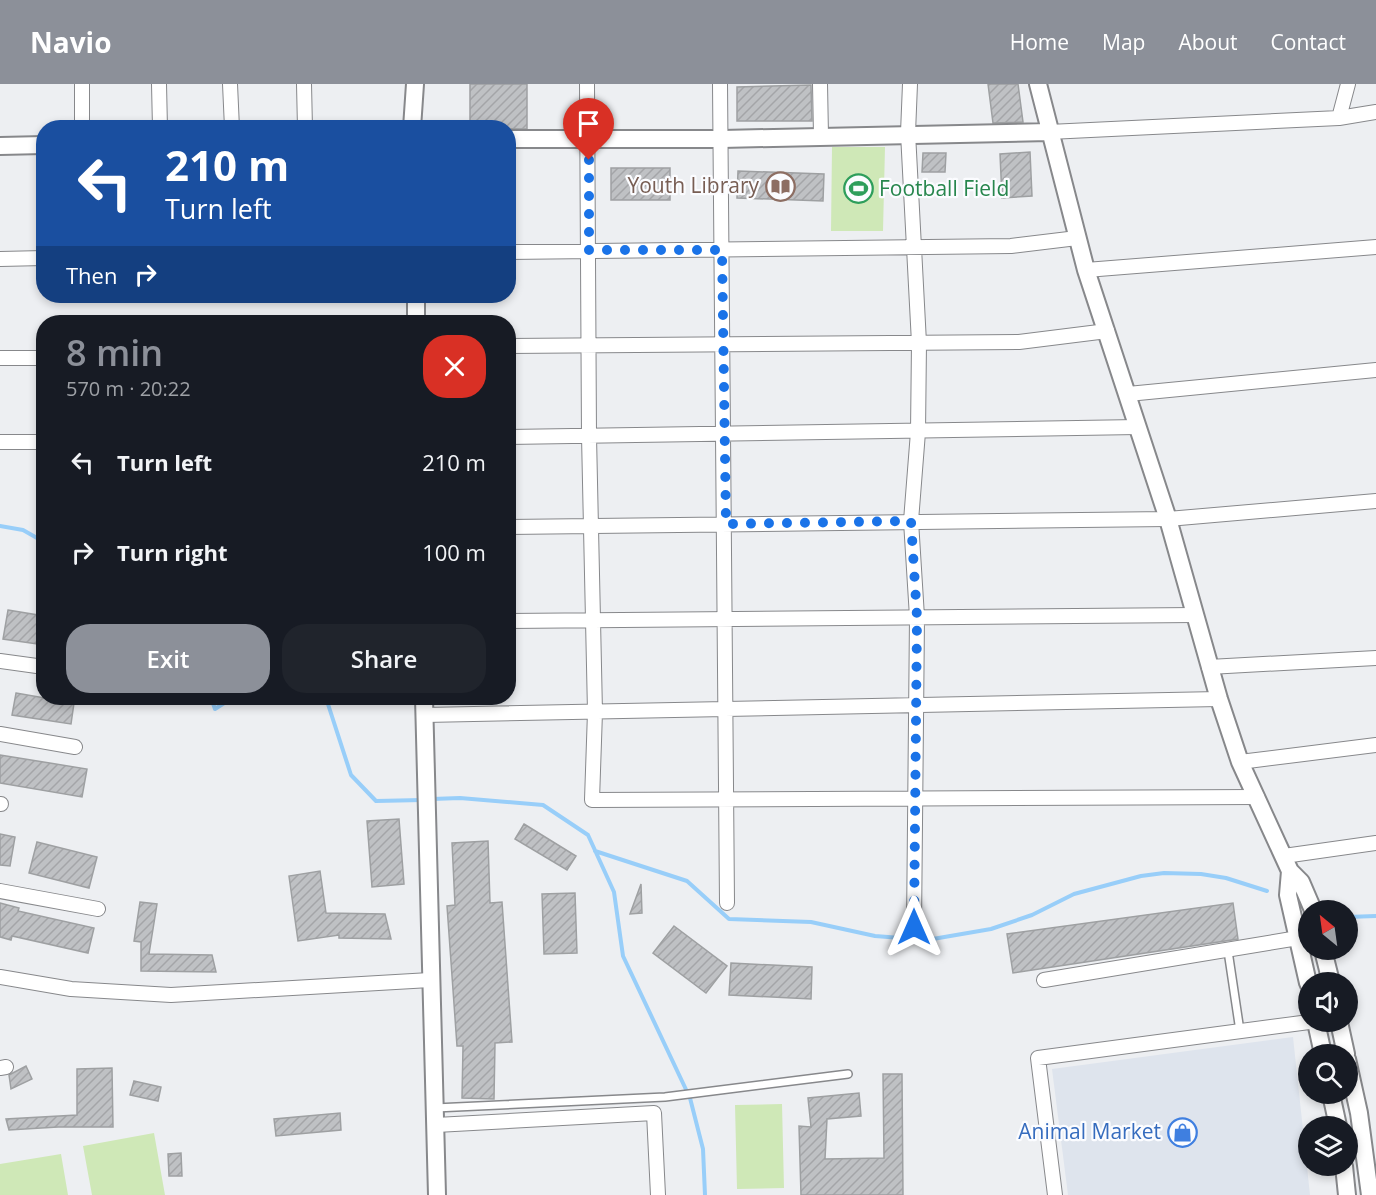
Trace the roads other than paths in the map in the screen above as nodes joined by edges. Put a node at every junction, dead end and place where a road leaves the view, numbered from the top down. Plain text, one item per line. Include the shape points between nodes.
1 (82, 84) edge
2 (159, 84) edge
3 (230, 84) edge
4 (304, 84) edge
5 (415, 84) edge
6 (587, 84) edge
7 (720, 84) edge
8 (820, 84) edge
9 (910, 84) edge
10 (1038, 84) edge
11 (1348, 84) edge
12 (1376, 112) edge
13 (1339, 118) junction
14 (82, 120) edge
15 (160, 120) edge
16 (232, 120) edge
17 (304, 120) edge
18 (413, 120) edge
19 (1049, 132) junction
20 (908, 133) junction
21 (821, 135) junction
22 (589, 138) junction
23 (516, 139) edge
24 (722, 139) junction
25 (36, 145) edge
26 (0, 147) edge
27 (1077, 238) junction
28 (1376, 247) edge
29 (913, 248) junction
30 (589, 250) junction
31 (722, 250) junction
32 (516, 252) edge
33 (36, 258) edge
34 (0, 259) edge
35 (1086, 270) junction
36 (1107, 331) junction
37 (919, 343) junction
38 (723, 344) junction
39 (589, 345) junction
40 (516, 346) edge
41 (0, 358) edge
42 (36, 358) edge
43 (1376, 370) edge
44 (1128, 394) junction
45 (1138, 428) junction
46 (918, 432) junction
47 (723, 434) junction
48 (589, 436) junction
49 (516, 437) edge
50 (0, 442) edge
51 (36, 442) edge
52 (1376, 501) edge
53 (1168, 519) junction
54 (911, 521) junction
55 (726, 524) junction
56 (591, 526) junction
57 (516, 527) edge
58 (1195, 615) junction
59 (917, 617) junction
60 (726, 619) junction
61 (594, 620) junction
62 (516, 621) edge
63 (1376, 658) edge
64 (0, 661) edge
65 (36, 667) edge
66 (1209, 667) junction
67 (1219, 699) junction
68 (424, 705) edge
69 (914, 705) junction
70 (726, 709) junction
71 (595, 712) junction
72 (425, 715) junction
73 (0, 734) edge
74 (1376, 745) edge
75 (75, 747) dead end
76 (1240, 762) junction
77 (1257, 797) junction
78 (915, 799) junction
79 (725, 800) junction
80 (1376, 843) edge
81 (1287, 863) junction
82 (0, 891) edge
83 (1309, 900) edge
84 (727, 903) dead end
85 (98, 909) dead end
86 (914, 927) dead end
87 (1298, 938) joint
88 (1228, 951) junction
89 (0, 977) edge
90 (430, 980) junction
91 (1044, 980) dead end
92 (1298, 1023) edge
93 (1240, 1031) junction
94 (848, 1074) dead end
95 (436, 1116) junction
96 (1358, 1145) edge
97 (1345, 1176) edge
98 (437, 1195) edge
99 (658, 1195) edge
100 (1055, 1195) edge
101 (1347, 1195) edge
102 (1370, 1195) edge

1 - 14 street
2 - 15 street
3 - 16 street
4 - 17 street
5 - 18 street
6 - 22 street
7 - 24 street
8 - 21 street
9 - 20 street
10 - 19 street
11 - 13 street
12 - 13 street
13 - 19 street
19 - 20 street
19 - 27 street
20 - 21 street
20 - 29 street
21 - 24 street
22 - 23 street
22 - 24 street
22 - 30 street
24 - 31 street
25 - 26 street
27 - 29 street via 1011,246
27 - 35 street
28 - 35 street
29 - 31 street
29 - 37 street
30 - 31 street
30 - 32 street
30 - 39 street
31 - 38 street
33 - 34 street
35 - 36 street
36 - 37 street via 1019,342
36 - 44 street
37 - 38 street
37 - 46 street
38 - 39 street
38 - 47 street
39 - 40 street
39 - 48 street
41 - 42 street
43 - 44 street
44 - 45 street
45 - 46 street
45 - 53 street
46 - 47 street
46 - 54 street
47 - 48 street
47 - 55 street
48 - 49 street
48 - 56 street
50 - 51 street
52 - 53 street
53 - 54 street
53 - 58 street
54 - 55 street
54 - 59 street
55 - 56 street
55 - 60 street
56 - 57 street
56 - 61 street
58 - 59 street
58 - 66 street
59 - 60 street
59 - 69 street
60 - 61 street
60 - 70 street
61 - 62 street
61 - 71 street
63 - 66 street
64 - 65 street
66 - 67 street
67 - 69 street
67 - 76 street
68 - 72 street
69 - 70 street
69 - 78 street
70 - 71 street
70 - 79 street
71 - 72 street
71 - 79 street via 592,800
72 - 90 street
73 - 75 street
74 - 76 street
76 - 77 street
77 - 78 street
77 - 81 street
78 - 79 street
78 - 86 street
79 - 84 street
80 - 81 street
81 - 83 street
81 - 87 street via 1288,895
82 - 85 street
87 - 88 street
88 - 91 street
88 - 93 lane
89 - 90 street via 71,989 171,995
90 - 95 street
92 - 93 street
93 - 100 street via 1038,1058
94 - 95 lane via 710,1093
95 - 98 street
95 - 99 street via 654,1113
96 - 102 street
97 - 101 street

